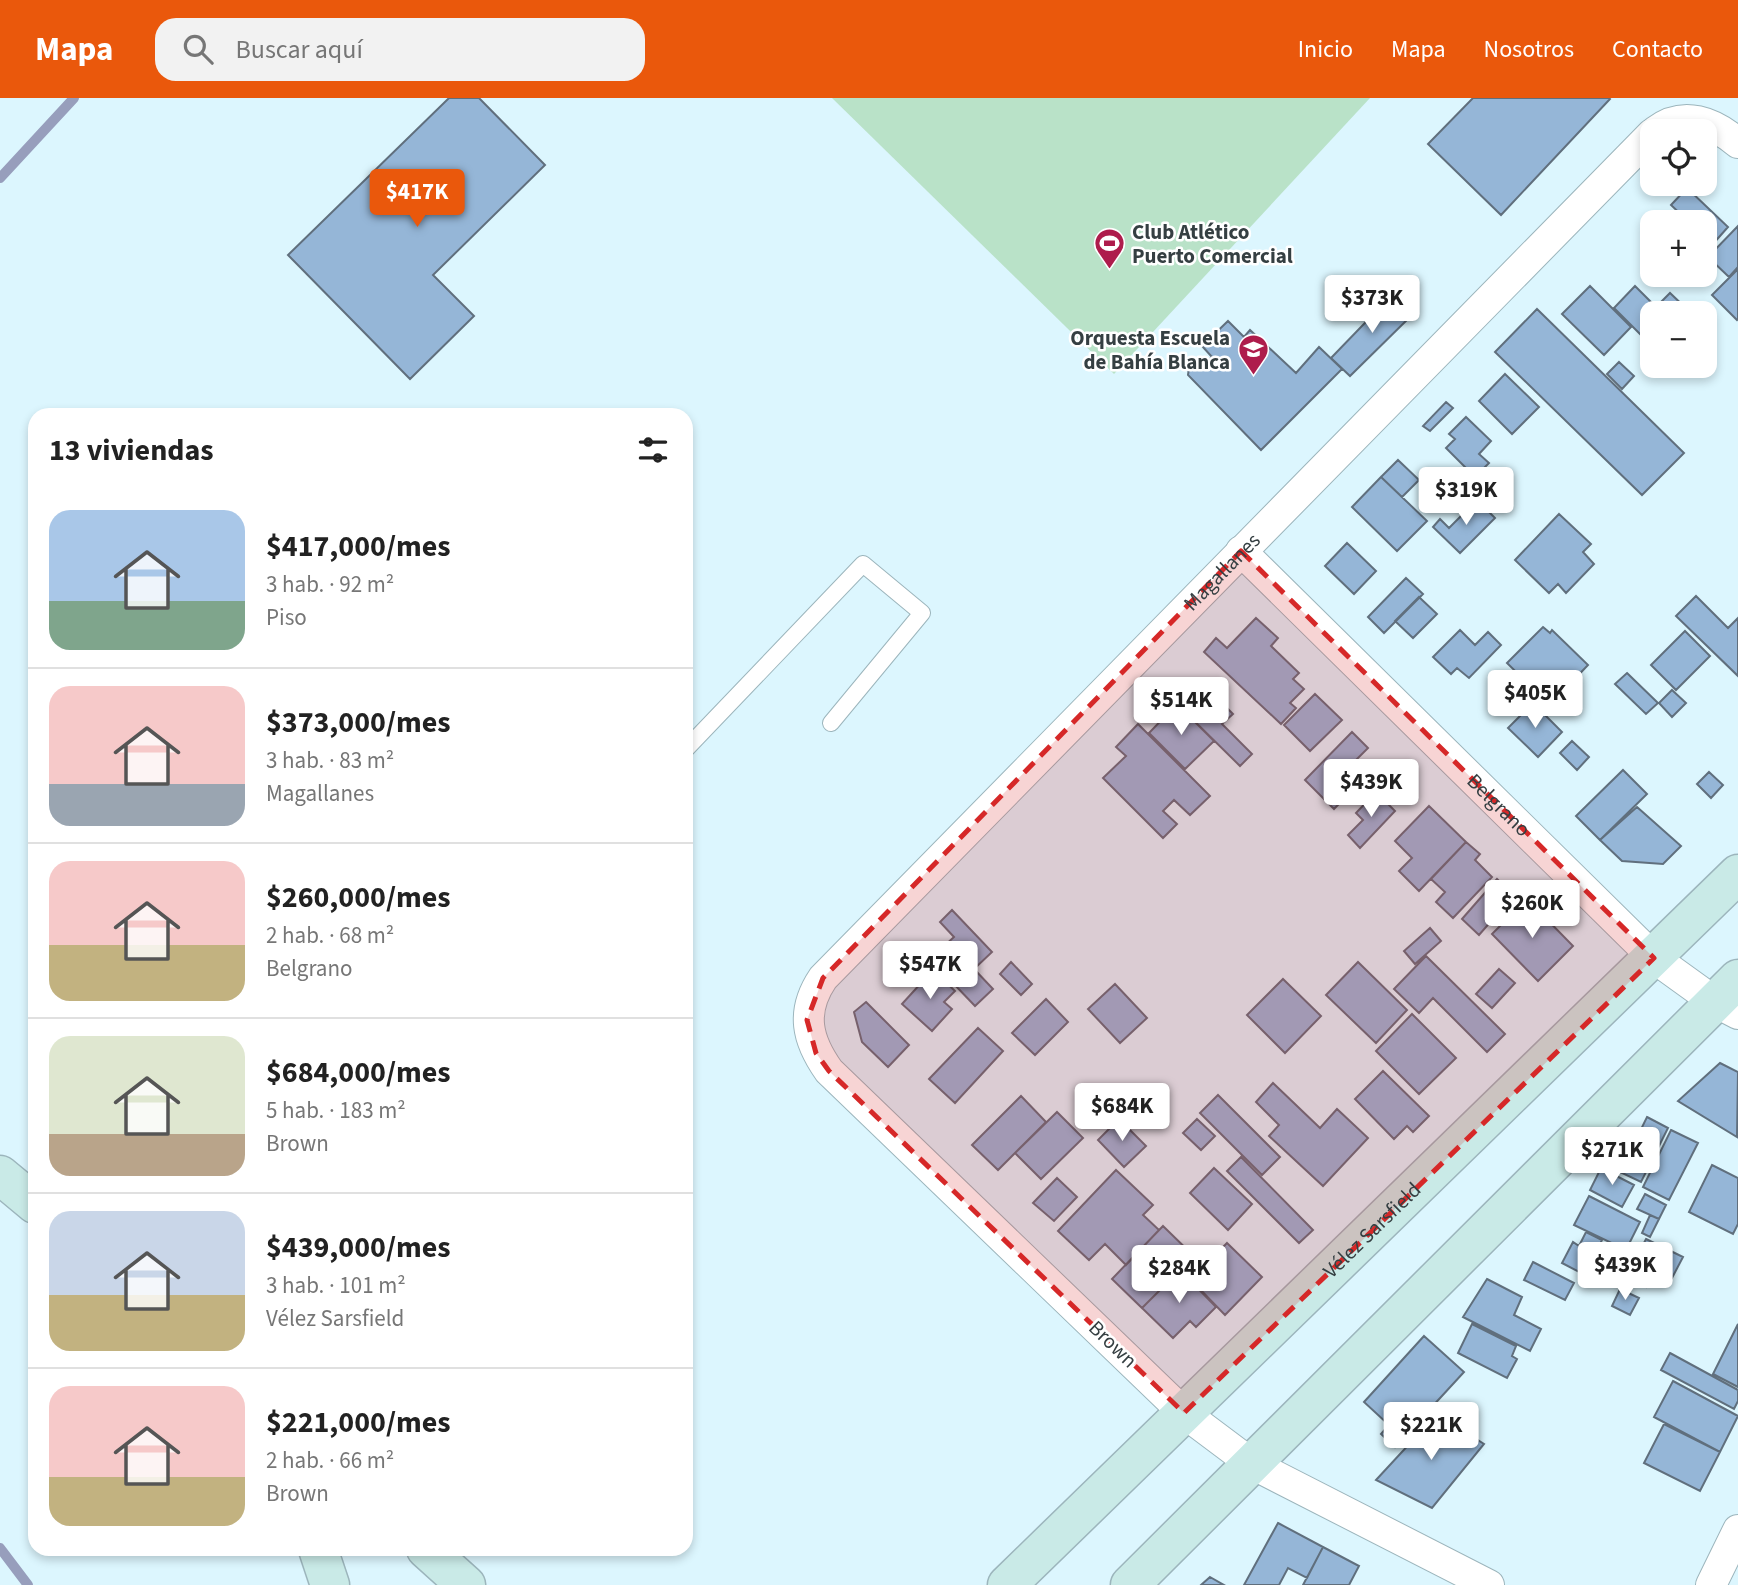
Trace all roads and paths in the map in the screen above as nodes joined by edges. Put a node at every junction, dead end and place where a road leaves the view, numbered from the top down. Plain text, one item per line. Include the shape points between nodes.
1 (1717, 131) edge
2 (1738, 143) edge
3 (1640, 151) edge
4 (1241, 551) junction
5 (831, 723) dead end
6 (693, 742) edge
7 (1738, 874) edge
8 (1654, 958) junction
9 (1730, 999) edge
10 (807, 1020) joint
11 (0, 1175) edge
12 (28, 1199) edge
13 (1184, 1413) junction
14 (1252, 1464) junction
15 (1738, 1530) edge
16 (320, 1556) edge
17 (434, 1556) edge
18 (330, 1585) edge
19 (466, 1585) edge
20 (1007, 1585) edge
21 (1130, 1585) edge
22 (1489, 1585) edge
23 (1711, 1585) edge

1 - 2 street
3 - 4 street, Magallanes
4 - 8 street, Belgrano
4 - 10 street, Magallanes via 823,978
5 - 6 lane via 922,612 863,564
7 - 8 street, Vélez Sarsfield
8 - 9 street, Belgrano
8 - 13 street, Vélez Sarsfield
9 - 14 street
10 - 13 street, Brown via 816,1053 829,1071
11 - 12 street
13 - 14 street, Brown
13 - 20 street, Vélez Sarsfield
14 - 21 street
14 - 22 street, Brown
15 - 23 street
16 - 18 street
17 - 19 street

